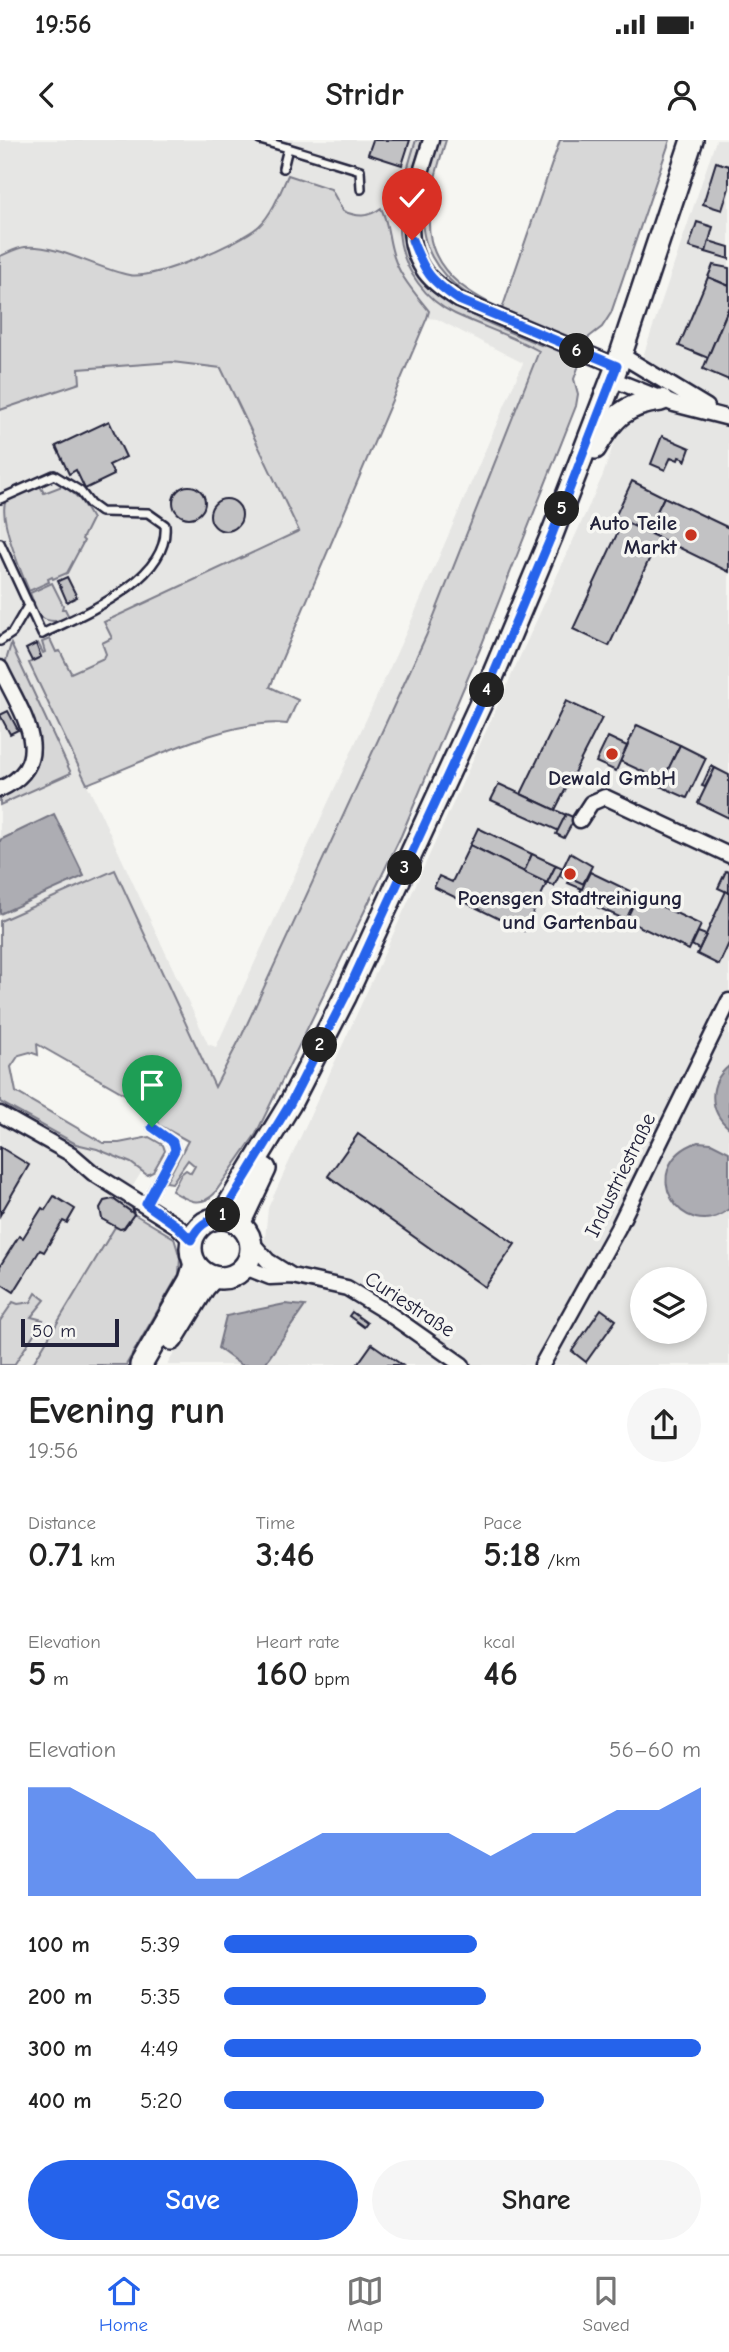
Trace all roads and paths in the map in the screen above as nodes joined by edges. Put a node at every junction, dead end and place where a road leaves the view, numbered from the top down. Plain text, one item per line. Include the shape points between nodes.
1 (260, 140) edge
2 (431, 140) edge
3 (692, 140) edge
4 (288, 148) junction
5 (283, 168) dead end
6 (361, 189) dead end
7 (617, 367) junction
8 (662, 400) junction
9 (724, 416) edge
10 (571, 485) junction
11 (0, 499) edge
12 (0, 543) edge
13 (29, 604) junction
14 (0, 641) edge
15 (0, 668) edge
16 (0, 789) edge
17 (580, 820) dead end
18 (729, 855) edge
19 (729, 1001) edge
20 (0, 1114) edge
21 (152, 1127) dead end
22 (146, 1204) junction
23 (230, 1220) junction
24 (191, 1240) junction
25 (251, 1242) junction
26 (195, 1264) junction
27 (242, 1269) junction
28 (292, 1276) junction
29 (213, 1277) junction
30 (141, 1365) edge
31 (156, 1365) edge
32 (463, 1365) edge
33 (542, 1365) edge

1 - 4 lane
2 - 7 street via 411,209 412,240 424,271 459,300
3 - 7 main road
4 - 5 lane
4 - 6 lane via 360,170
7 - 8 street
7 - 9 street
7 - 10 main road
8 - 9 street
8 - 10 main road via 632,406 616,416
10 - 23 main road via 486,692 345,997 290,1104 278,1142
11 - 13 lane via 54,475 80,491 101,512 148,513 165,525 162,549 124,591 42,634
12 - 13 lane
13 - 14 lane via 12,633
15 - 16 street via 31,737 32,758 26,773
17 - 18 street via 591,803 605,797
19 - 33 street, Industriestraße via 618,1228
20 - 22 street
21 - 22 lane via 173,1142 175,1150
22 - 24 street
23 - 24 main road via 208,1220
23 - 25 main road via 246,1230
24 - 26 main road
25 - 27 main road via 251,1254
25 - 28 street, Curiestraße via 268,1261
26 - 29 main road
26 - 30 main road
27 - 28 street, Curiestraße via 270,1277
27 - 29 main road via 225,1278
28 - 32 street, Curiestraße via 347,1287
29 - 31 main road

